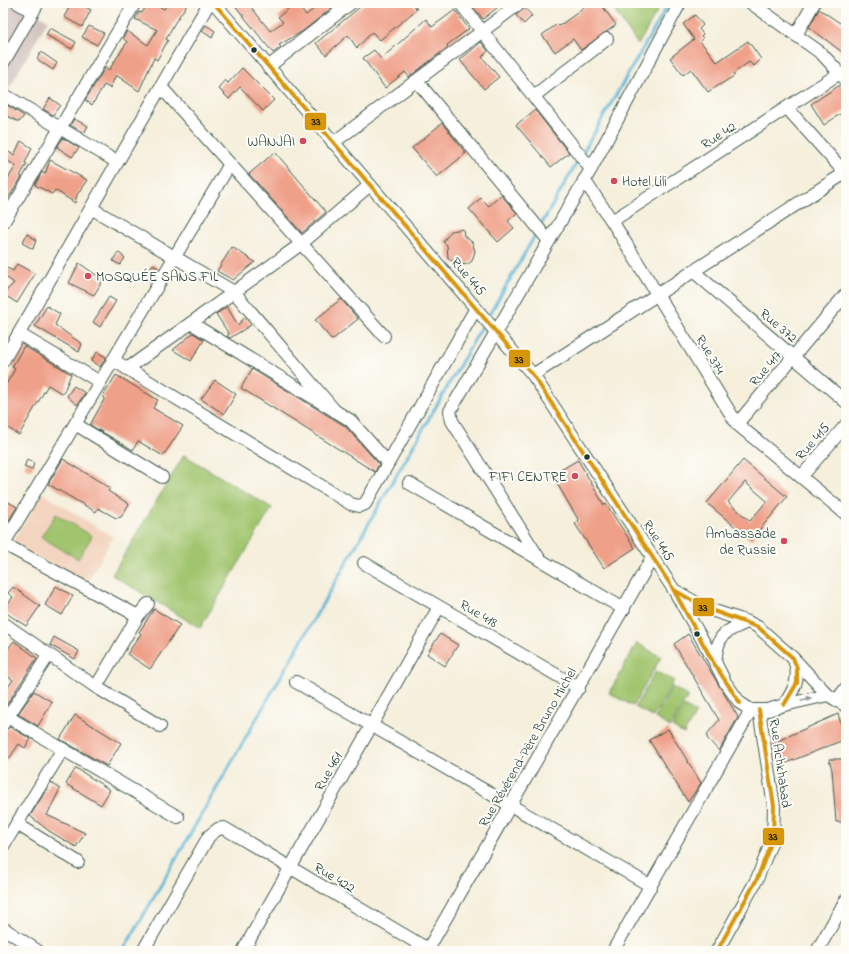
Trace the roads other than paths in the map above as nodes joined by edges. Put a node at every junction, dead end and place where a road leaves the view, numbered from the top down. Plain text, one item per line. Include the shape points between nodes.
1 (18, 3) edge
2 (135, 3) edge
3 (209, 3) edge
4 (214, 3) edge
5 (351, 3) edge
6 (460, 3) edge
7 (520, 3) edge
8 (680, 3) edge
9 (751, 3) edge
10 (814, 3) edge
11 (36, 7) edge
12 (482, 31) junction
13 (796, 35) junction
14 (607, 39) dead end
15 (3, 63) edge
16 (268, 67) junction
17 (843, 76) edge
18 (417, 81) junction
19 (161, 87) junction
20 (3, 94) edge
21 (534, 96) junction
22 (786, 108) junction
23 (60, 128) junction
24 (334, 143) junction
25 (118, 162) junction
26 (230, 164) junction
27 (591, 169) junction
28 (846, 174) edge
29 (584, 180) junction
30 (370, 185) junction
31 (91, 208) junction
32 (612, 221) junction
33 (3, 223) edge
34 (549, 241) junction
35 (301, 244) junction
36 (174, 257) junction
37 (693, 271) junction
38 (234, 292) junction
39 (657, 294) junction
40 (846, 294) edge
41 (477, 309) junction
42 (191, 323) junction
43 (493, 328) junction
44 (19, 334) junction
45 (384, 336) dead end
46 (793, 356) junction
47 (113, 360) junction
48 (3, 361) edge
49 (127, 369) junction
50 (533, 375) junction
51 (100, 382) junction
52 (846, 402) edge
53 (335, 411) junction
54 (75, 424) junction
55 (737, 424) junction
56 (846, 425) edge
57 (388, 463) junction
58 (162, 477) dead end
59 (801, 477) junction
60 (409, 483) dead end
61 (846, 514) edge
62 (3, 544) edge
63 (652, 558) junction
64 (540, 560) junction
65 (364, 563) dead end
66 (674, 590) junction
67 (148, 604) dead end
68 (439, 607) junction
69 (624, 609) junction
70 (138, 616) junction
71 (748, 622) junction
72 (3, 623) edge
73 (48, 656) junction
74 (793, 658) junction
75 (715, 662) junction
76 (296, 682) dead end
77 (96, 687) junction
78 (579, 688) junction
79 (846, 688) edge
80 (840, 702) edge
81 (784, 705) junction
82 (755, 710) junction
83 (6, 720) edge
84 (160, 726) dead end
85 (372, 726) junction
86 (63, 749) junction
87 (510, 805) junction
88 (178, 817) dead end
89 (17, 824) junction
90 (3, 846) edge
91 (78, 862) dead end
92 (290, 868) junction
93 (651, 886) junction
94 (846, 900) edge
95 (842, 916) edge
96 (3, 928) edge
97 (428, 950) edge
98 (38, 951) edge
99 (143, 951) edge
100 (244, 951) edge
101 (613, 951) edge
102 (716, 951) edge
103 (817, 951) edge

1 - 11 street
2 - 23 street
3 - 19 street
4 - 16 street, Rue 445
5 - 16 street
6 - 12 street
7 - 12 street
8 - 27 street
9 - 13 street
10 - 13 street
11 - 15 street
12 - 18 street
12 - 21 street
13 - 17 street via 821,52
14 - 21 street
16 - 24 street, Rue 445
17 - 22 street, Rue 42
18 - 24 street
18 - 34 street
19 - 25 street
19 - 26 street
20 - 23 street
21 - 27 street
22 - 28 street
22 - 32 street, Rue 42
23 - 25 street
23 - 33 street
24 - 30 street, Rue 445
25 - 31 street
26 - 35 street
26 - 36 street
27 - 29 street
28 - 37 street
29 - 32 street, Rue 374
29 - 34 street
30 - 35 street
30 - 41 street, Rue 445
31 - 36 street
31 - 44 street
32 - 39 street, Rue 374
34 - 43 street
35 - 38 street
35 - 45 street
36 - 38 street
36 - 47 street
37 - 39 street
37 - 46 street, Rue 372
38 - 42 street
38 - 53 street
39 - 50 street
39 - 55 street, Rue 374
40 - 46 street, Rue 417
41 - 43 street, Rue 445
41 - 57 street
42 - 49 street
42 - 53 street
43 - 50 street, Rue 445
43 - 64 street via 450,411 452,420
44 - 48 street
44 - 51 street
46 - 52 street, Rue 372
46 - 55 street, Rue 417
47 - 49 street
47 - 51 street
49 - 57 street via 351,504 365,504
50 - 63 street, Rue 445
51 - 54 street
53 - 57 street via 350,420
54 - 58 street
54 - 62 street
55 - 59 street, Rue 374
56 - 59 street, Rue 415
59 - 61 street, Rue 374
60 - 64 street
62 - 70 street
63 - 66 street, Rue 445
63 - 69 street, Rue Révérend-Père Bruno Michel
64 - 69 street
65 - 68 street, Rue 418
66 - 71 street via 705,608
66 - 75 street, Rue 445
67 - 70 street
68 - 78 street, Rue 418
68 - 85 street, Rue 461
69 - 78 street, Rue Révérend-Père Bruno Michel
70 - 77 street
71 - 74 street via 758,627
71 - 75 street via 724,633 717,644
72 - 73 street
73 - 77 street
73 - 83 street
74 - 80 street
74 - 81 street via 797,668 797,683
75 - 82 street via 740,703
76 - 85 street
77 - 84 street
78 - 87 street, Rue Révérend-Père Bruno Michel
79 - 80 street
81 -> 80 street
81 - 82 street via 768,710
82 - 93 street
82 - 102 street, Rue Achkhabad via 774,806 773,838 757,879
83 - 86 street
85 - 87 street
85 - 92 street, Rue 461
86 - 88 street
86 - 89 street
87 - 93 street
87 - 97 street, Rue Révérend-Père Bruno Michel
89 - 90 street
89 - 91 street
92 - 97 street, Rue 422
92 - 99 street, Rue 422 via 224,828 218,829 210,836
92 - 100 street, Rue 461
93 - 101 street
94 - 95 street
95 - 103 street
96 - 98 street

